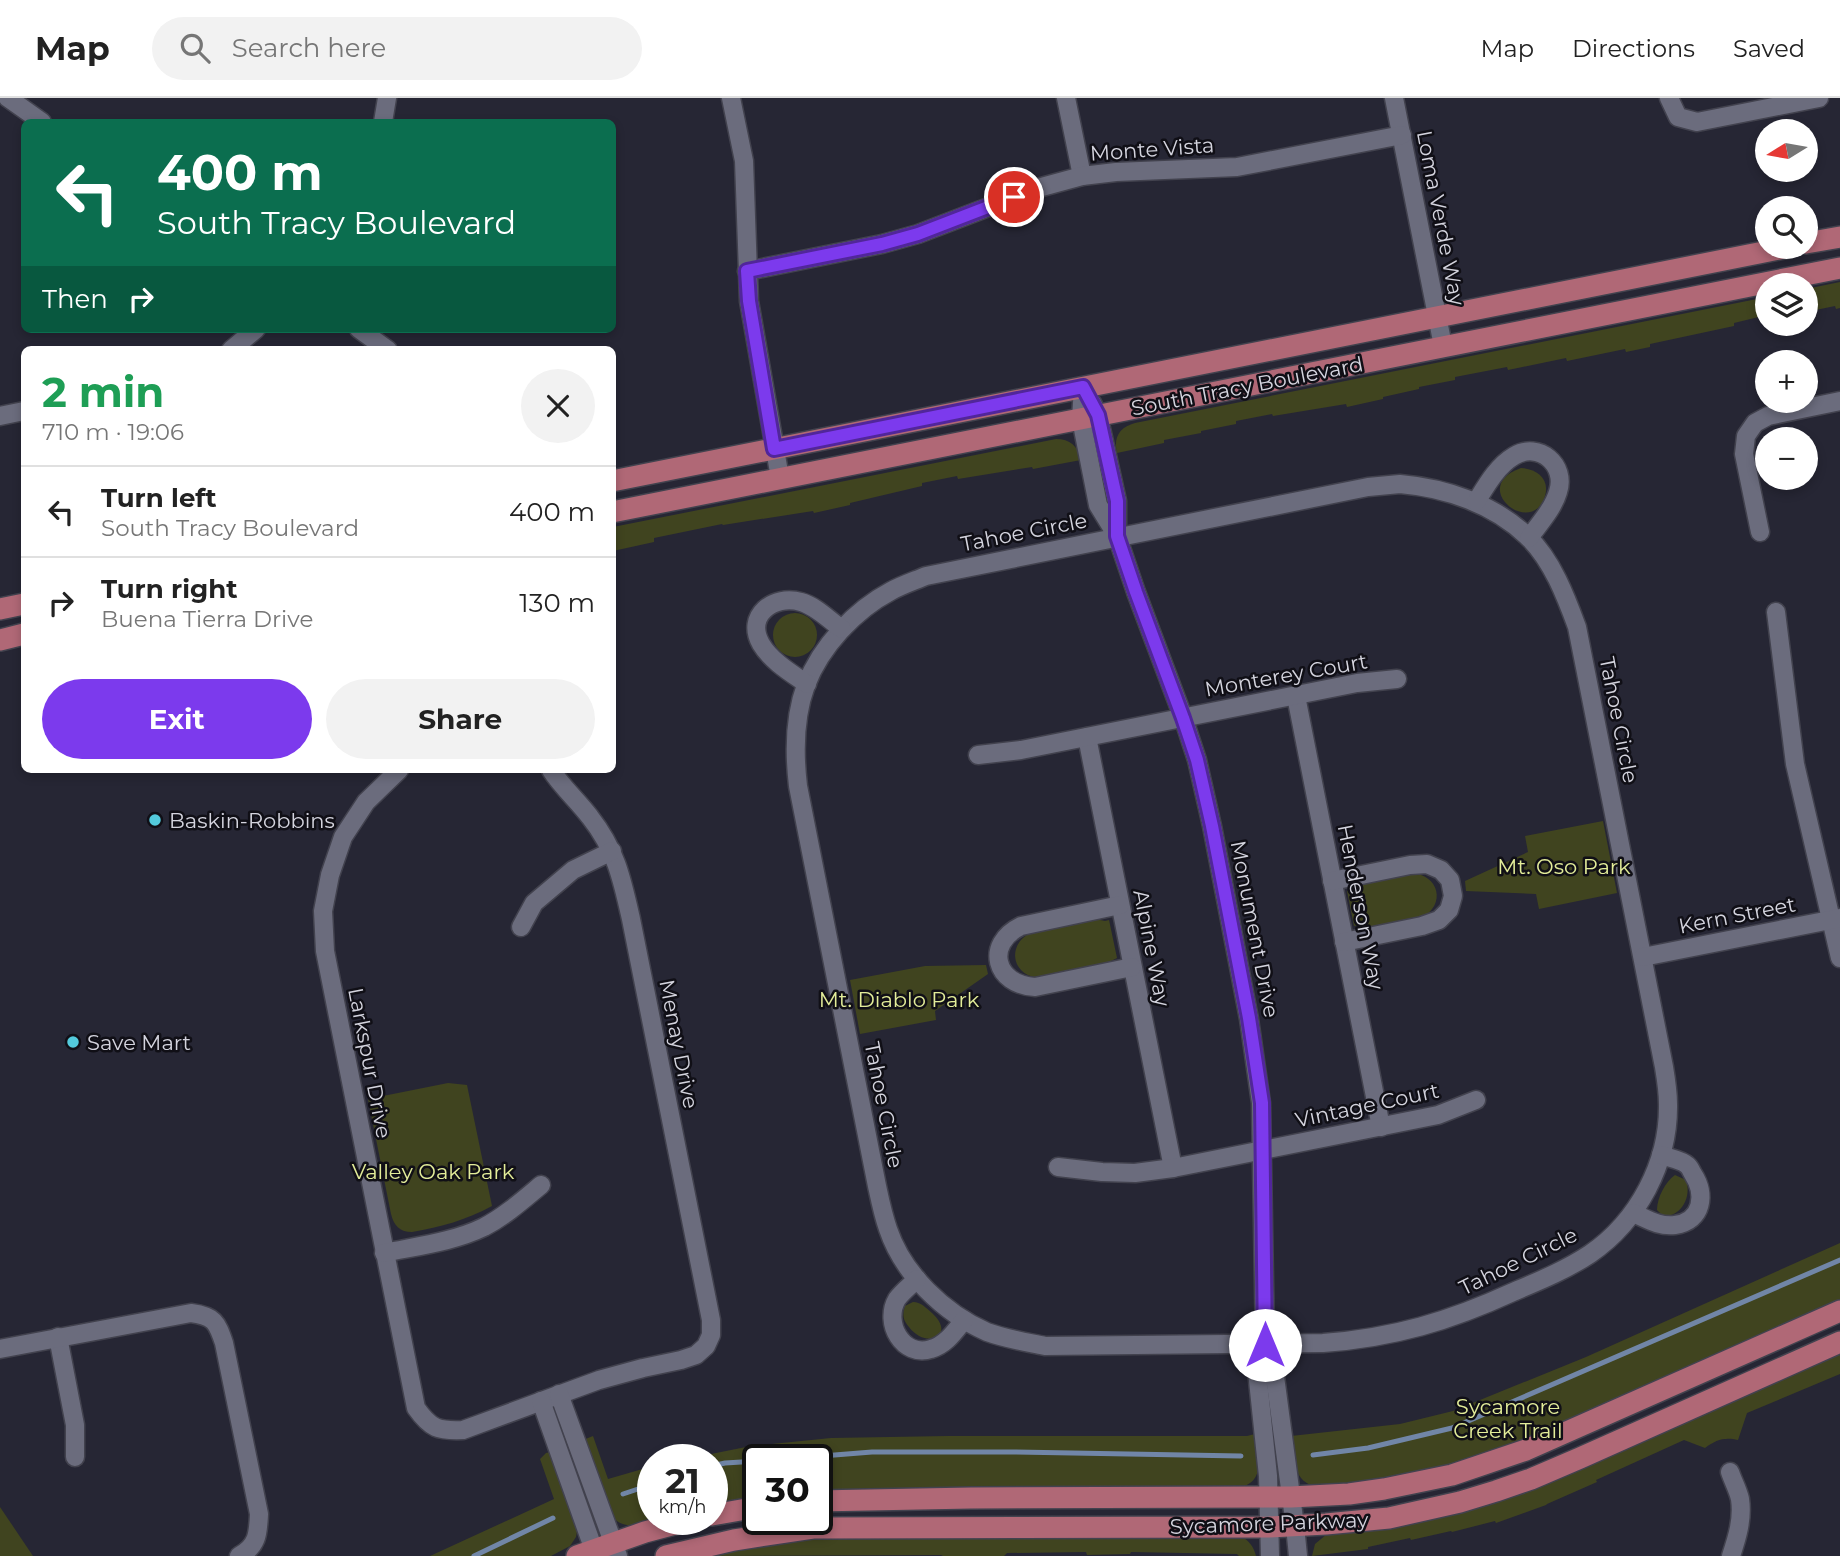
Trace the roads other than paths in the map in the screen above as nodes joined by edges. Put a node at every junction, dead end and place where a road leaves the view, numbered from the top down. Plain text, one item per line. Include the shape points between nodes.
1 (8, 98) edge
2 (387, 98) edge
3 (731, 98) edge
4 (1066, 98) edge
5 (1394, 98) edge
6 (1669, 98) edge
7 (1819, 98) edge
8 (39, 119) edge
9 (384, 119) edge
10 (1402, 135) junction
11 (1082, 176) junction
12 (1840, 237) edge
13 (1818, 241) edge
14 (1755, 254) edge
15 (1840, 268) edge
16 (747, 271) junction
17 (1437, 317) junction
18 (251, 333) edge
19 (364, 333) edge
20 (236, 346) edge
21 (382, 346) edge
22 (1443, 346) junction
23 (1083, 387) junction
24 (1840, 401) edge
25 (21, 412) edge
26 (0, 416) edge
27 (1090, 417) junction
28 (774, 449) junction
29 (780, 478) junction
30 (616, 480) edge
31 (1476, 502) junction
32 (616, 511) edge
33 (1760, 531) dead end
34 (1117, 536) junction
35 (1529, 538) junction
36 (21, 605) edge
37 (0, 609) edge
38 (1776, 612) dead end
39 (842, 629) junction
40 (21, 635) edge
41 (0, 640) edge
42 (1396, 679) dead end
43 (807, 684) junction
44 (1296, 695) junction
45 (1183, 718) junction
46 (1087, 737) junction
47 (978, 755) dead end
48 (396, 773) edge
49 (553, 773) edge
50 (612, 851) junction
51 (1332, 881) junction
52 (1120, 905) junction
53 (1836, 919) edge
54 (521, 927) dead end
55 (1344, 942) junction
56 (1643, 957) junction
57 (1840, 958) edge
58 (1132, 967) junction
59 (1476, 1100) dead end
60 (1381, 1127) junction
61 (1263, 1150) junction
62 (1661, 1155) junction
63 (1058, 1167) dead end
64 (1173, 1168) junction
65 (541, 1185) dead end
66 (1633, 1213) junction
67 (384, 1254) junction
68 (916, 1279) junction
69 (1840, 1311) edge
70 (964, 1320) junction
71 (58, 1337) junction
72 (1840, 1342) edge
73 (1265, 1345) junction
74 (0, 1349) edge
75 (559, 1394) junction
76 (541, 1401) junction
77 (75, 1457) dead end
78 (1730, 1472) dead end
79 (1269, 1497) junction
80 (1291, 1497) junction
81 (833, 1501) edge
82 (1295, 1526) junction
83 (1269, 1527) junction
84 (648, 1535) edge
85 (600, 1552) edge
86 (239, 1556) edge
87 (666, 1556) edge
88 (1270, 1556) edge
89 (1298, 1556) edge
90 (1731, 1556) edge

1 - 8 street
2 - 9 street
3 - 16 street via 744,161
4 - 11 street
5 - 10 street, Loma Verde Way
6 - 7 street via 1678,117 1697,122
10 - 11 street, Monte Vista via 1237,167
10 - 17 street, Loma Verde Way
11 - 16 street, Monte Vista via 918,234
12 - 13 main road
14 - 17 main road, South Tracy Boulevard
15 - 22 main road, South Tracy Boulevard
16 - 28 street
17 - 22 street, Loma Verde Way
17 - 23 main road, South Tracy Boulevard
18 - 20 street
19 - 21 street
22 - 27 main road, South Tracy Boulevard
23 - 27 street, Monument Drive
23 - 28 main road, South Tracy Boulevard
24 - 33 street via 1768,416 1746,436 1744,454
25 - 26 street
27 - 29 main road, South Tracy Boulevard
27 - 34 street, Monument Drive via 1098,505
28 - 29 street
28 - 30 main road, South Tracy Boulevard
29 - 32 main road, South Tracy Boulevard
31 - 34 street, Tahoe Circle via 1421,486 1368,486
31 - 35 street, Tahoe Circle
31 - 35 street via 1511,457 1535,451 1549,457 1561,481 1558,494
34 - 39 street, Tahoe Circle via 926,576 891,591
34 - 45 street, Monument Drive
35 - 56 street, Tahoe Circle via 1566,595 1577,627
36 - 37 main road
38 - 53 street via 1795,764 1813,847
39 - 43 street, Tahoe Circle
39 - 43 street via 801,602 769,604 760,616 756,628 761,644
40 - 41 main road
42 - 44 street, Monterey Court
43 - 68 street, Tahoe Circle via 795,761 804,823 877,1186 888,1230
44 - 45 street, Monterey Court
44 - 51 street, Henderson Way
45 - 46 street, Monterey Court
45 - 61 street, Monument Drive via 1212,826 1247,1005 1262,1103
46 - 47 street, Monterey Court
46 - 52 street, Alpine Way
48 - 67 street, Larkspur Drive via 366,802 342,837 323,911 325,951
49 - 50 street, Menay Drive
50 - 54 street via 573,870 534,903
50 - 75 street, Menay Drive via 631,919 711,1335 696,1355
51 - 55 street, Henderson Way
51 - 55 street via 1427,864 1450,880 1453,896 1449,910 1439,920
52 - 58 street, Alpine Way
52 - 58 street via 1021,926 1009,932 998,954 1002,970 1023,986
53 - 56 street, Kern Street
53 - 57 street
55 - 60 street, Henderson Way
56 - 62 street, Tahoe Circle via 1668,1103
58 - 64 street, Alpine Way
59 - 60 street, Vintage Court via 1438,1115
60 - 61 street, Vintage Court
61 - 64 street, Vintage Court
61 - 73 street, Monument Drive
62 - 66 street, Tahoe Circle
62 - 66 street via 1687,1164 1699,1184 1702,1199 1697,1211 1689,1221 1676,1225 1660,1225
63 - 64 street, Vintage Court via 1135,1173
65 - 67 street via 484,1227 453,1239
66 - 73 street, Tahoe Circle via 1613,1236 1563,1270 1442,1321 1358,1340
67 - 76 street, Larkspur Drive via 416,1408 426,1422 445,1431 463,1430
68 - 70 street, Tahoe Circle
68 - 70 street via 896,1300 895,1332 903,1344 915,1351 930,1350 945,1343
69 - 80 main road, Sycamore Parkway via 1493,1462 1384,1489
70 - 73 street, Tahoe Circle via 1013,1340 1045,1346
71 - 74 street
71 - 77 street via 75,1425
71 - 86 street via 191,1313 206,1315 218,1325 258,1514 258,1536
72 - 82 main road, Sycamore Parkway via 1496,1491 1389,1518
73 - 79 street, Monument Drive via 1257,1371
73 - 80 street, Monument Drive via 1274,1368
75 - 76 street
75 - 85 street
76 - 85 street
78 - 90 street via 1741,1518
79 - 80 main road, Sycamore Parkway
79 - 81 main road, Sycamore Parkway
79 - 83 street, Monument Drive
80 - 82 street, Monument Drive
82 - 83 main road, Sycamore Parkway
82 - 89 street, Monument Drive
83 - 87 main road, Sycamore Parkway via 813,1528
83 - 88 street, Monument Drive
84 - 85 main road

